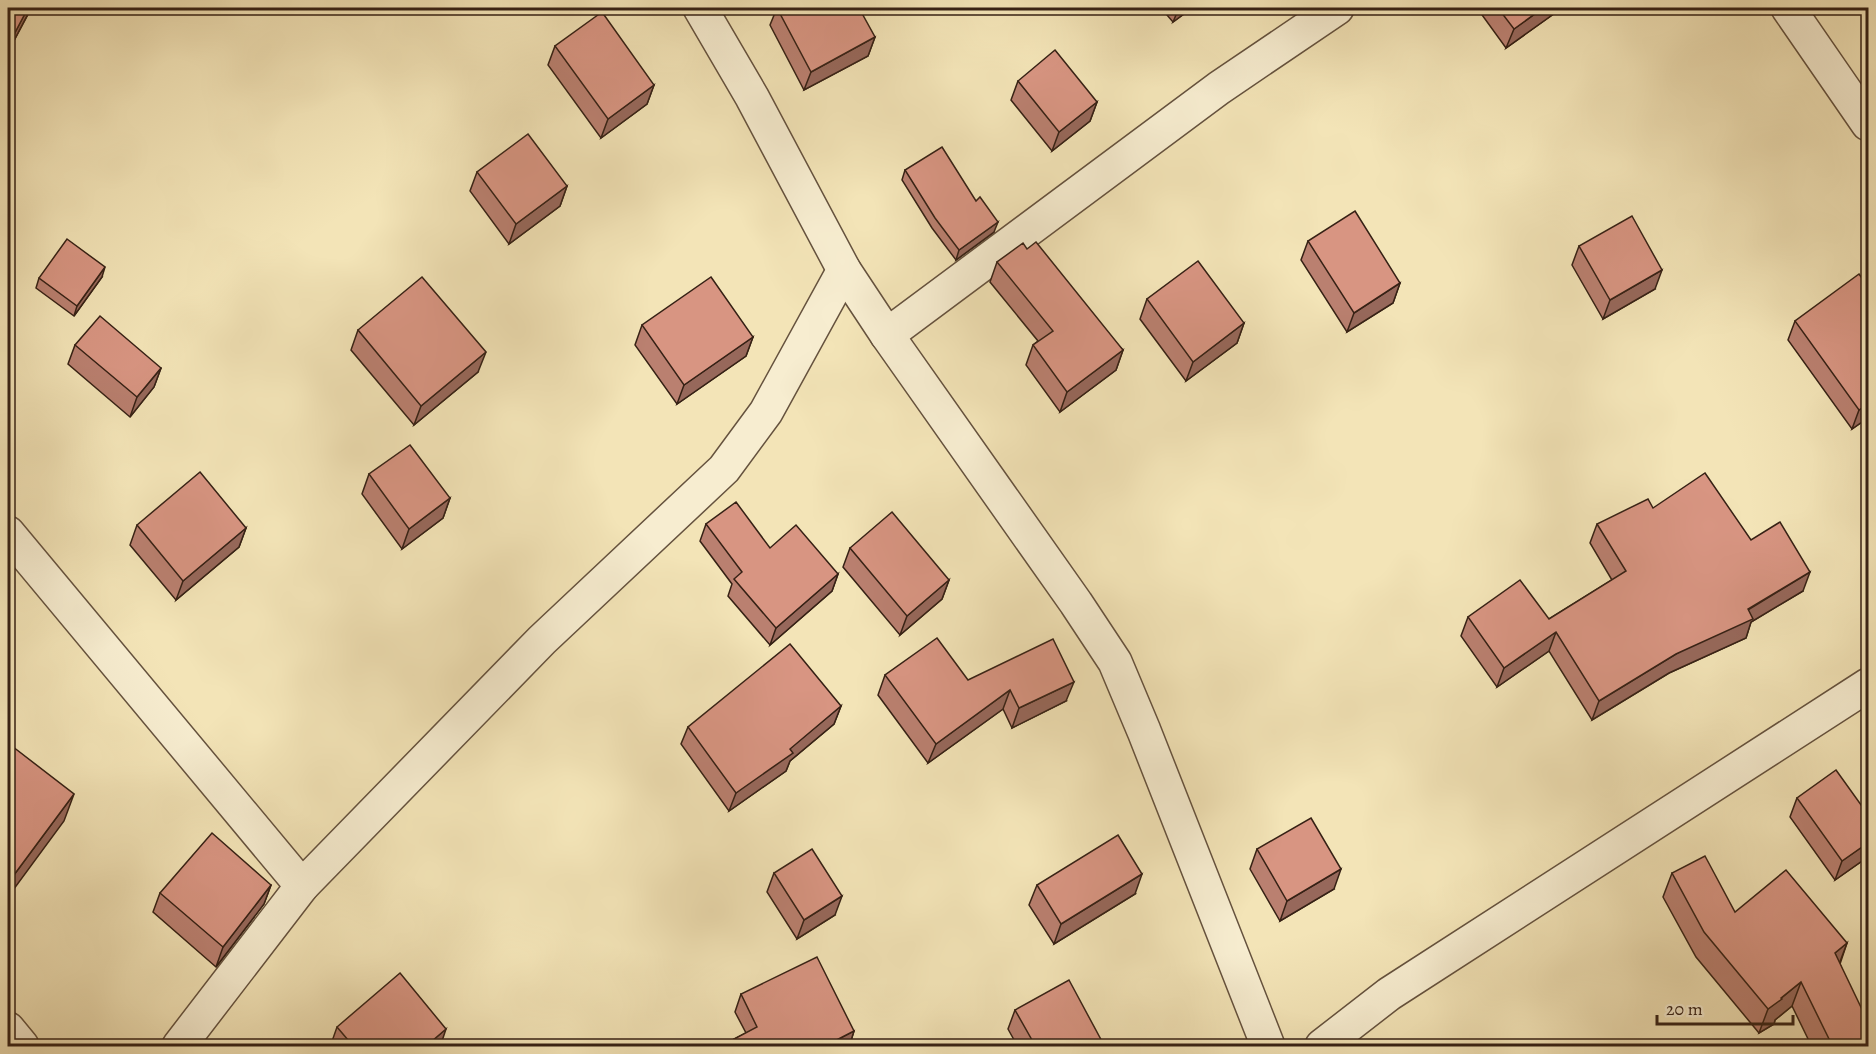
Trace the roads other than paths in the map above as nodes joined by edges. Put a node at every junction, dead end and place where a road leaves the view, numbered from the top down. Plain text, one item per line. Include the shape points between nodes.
1 (700, 8) edge
2 (1337, 8) edge
3 (1788, 8) edge
4 (1869, 124) edge
5 (844, 270) junction
6 (887, 335) junction
7 (8, 533) edge
8 (1869, 685) edge
9 (302, 886) junction
10 (8, 1029) edge
11 (22, 1047) edge
12 (179, 1047) edge
13 (1268, 1047) edge
14 (1323, 1047) edge

1 - 5 street
2 - 6 street via 1220,88
3 - 4 street
5 - 6 street
5 - 9 street via 766,412 724,469 542,640
6 - 13 street via 1115,662
7 - 9 street
8 - 14 street via 1389,994
9 - 12 street
10 - 11 street

